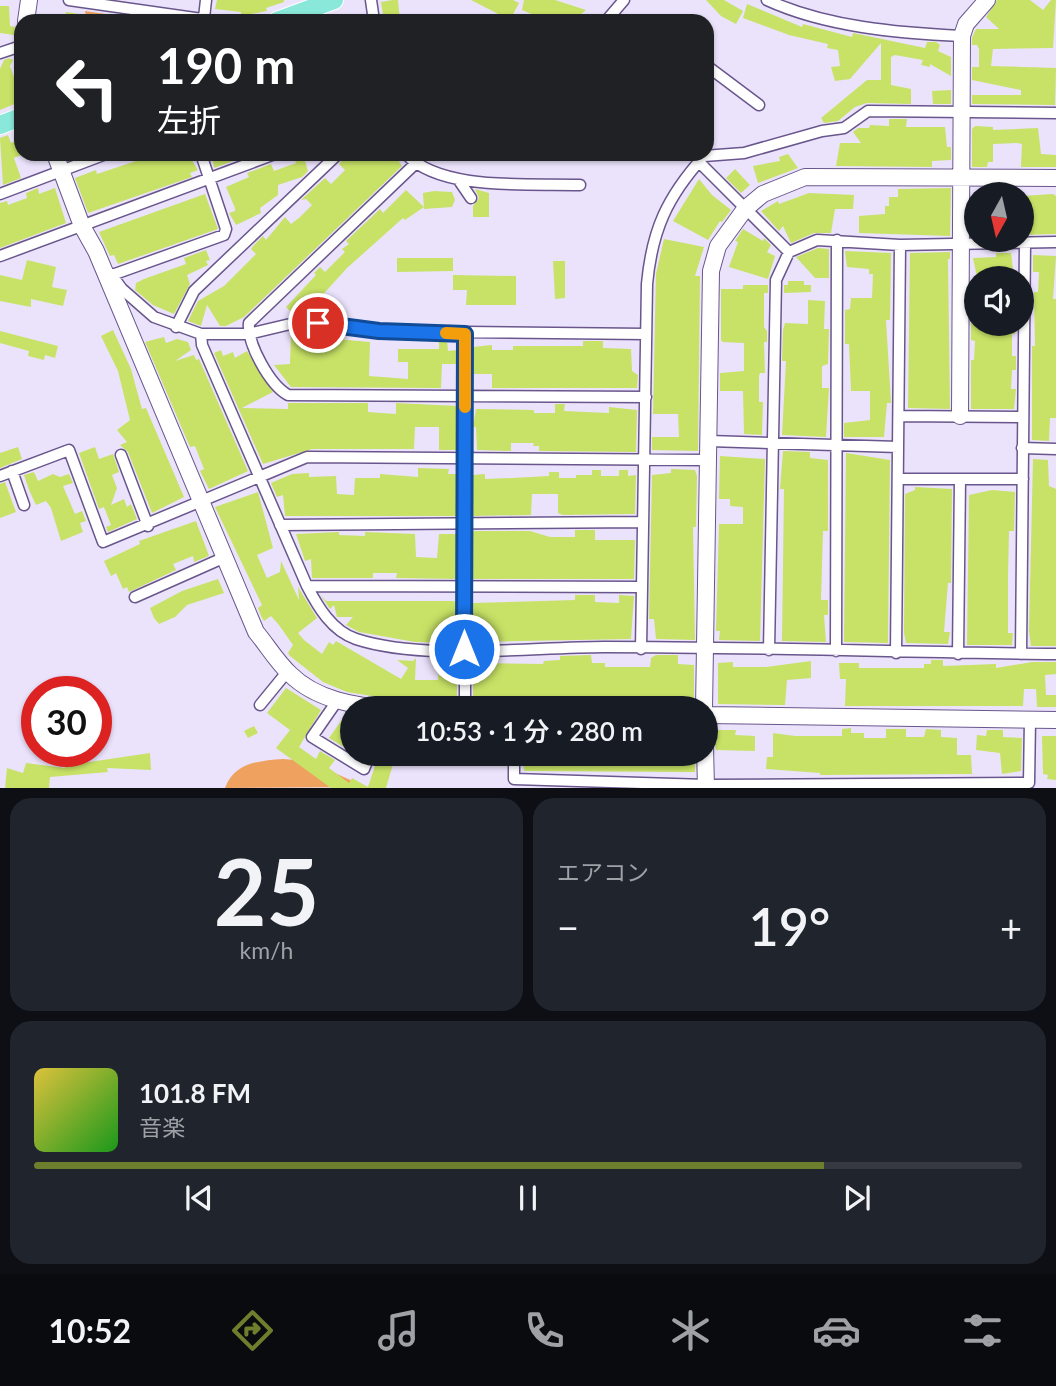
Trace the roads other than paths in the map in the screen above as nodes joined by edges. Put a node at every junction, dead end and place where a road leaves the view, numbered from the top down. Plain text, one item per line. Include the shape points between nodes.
1 (69, 0) edge
2 (334, 0) edge
3 (624, 0) edge
4 (767, 0) edge
5 (987, 0) edge
6 (174, 14) edge
7 (296, 14) edge
8 (612, 14) edge
9 (962, 36) junction
10 (714, 71) edge
11 (759, 105) dead end
12 (963, 113) junction
13 (1056, 113) edge
14 (714, 155) edge
15 (58, 161) edge
16 (88, 161) edge
17 (204, 161) edge
18 (256, 161) edge
19 (331, 161) edge
20 (412, 161) edge
21 (699, 162) joint
22 (415, 164) junction
23 (62, 171) junction
24 (962, 177) junction
25 (210, 178) junction
26 (1056, 178) edge
27 (458, 179) junction
28 (580, 185) dead end
29 (0, 194) edge
30 (471, 198) dead end
31 (745, 209) junction
32 (82, 226) junction
33 (837, 240) junction
34 (1034, 242) edge
35 (1056, 242) edge
36 (962, 243) junction
37 (900, 244) junction
38 (96, 251) junction
39 (789, 252) junction
40 (1025, 252) edge
41 (0, 256) edge
42 (112, 275) junction
43 (176, 327) junction
44 (201, 334) junction
45 (248, 334) junction
46 (465, 334) junction
47 (646, 334) junction
48 (465, 396) junction
49 (646, 397) junction
50 (899, 416) junction
51 (960, 416) junction
52 (1022, 417) junction
53 (709, 441) junction
54 (773, 445) junction
55 (835, 447) junction
56 (898, 447) junction
57 (1022, 448) junction
58 (1056, 449) edge
59 (121, 455) dead end
60 (642, 459) junction
61 (465, 460) junction
62 (709, 460) junction
63 (12, 471) junction
64 (0, 476) edge
65 (258, 477) junction
66 (1023, 478) junction
67 (899, 479) junction
68 (960, 479) junction
69 (199, 500) junction
70 (24, 505) dead end
71 (642, 522) junction
72 (280, 525) junction
73 (464, 525) junction
74 (148, 526) junction
75 (223, 558) junction
76 (307, 586) junction
77 (464, 587) junction
78 (641, 587) junction
79 (135, 597) dead end
80 (464, 649) junction
81 (641, 649) junction
82 (703, 649) junction
83 (769, 650) junction
84 (836, 651) junction
85 (896, 653) junction
86 (958, 654) junction
87 (1021, 654) junction
88 (1056, 654) edge
89 (287, 672) junction
90 (465, 696) edge
91 (704, 696) edge
92 (338, 701) joint
93 (260, 705) dead end
94 (718, 715) edge
95 (1030, 720) junction
96 (1056, 720) edge
97 (340, 754) edge
98 (514, 766) edge
99 (706, 766) edge
100 (706, 786) edge

1 - 6 street
2 - 7 main road
3 - 8 street
4 - 9 street via 824,19
5 - 9 street via 966,24
9 - 12 street
10 - 11 street
12 - 13 street
12 - 14 street via 868,111 844,128 744,153
12 - 24 street
15 - 23 street
16 - 23 street
17 - 25 street
18 - 25 street
19 - 43 street via 194,291
20 - 22 street
21 - 31 street
21 - 47 street via 669,202 650,247
22 - 27 street
22 - 45 street via 249,323
23 - 29 street
23 - 32 street
24 - 26 street
24 - 31 street via 805,177 763,194
24 - 36 street
25 - 32 street
25 - 42 street via 224,235
27 - 28 street
27 - 30 street
31 - 39 street
31 - 53 street via 718,246 711,271
32 - 38 street
32 - 41 street
33 - 37 street
33 - 39 street via 817,240
33 - 55 street
34 - 35 street
36 - 37 street
36 - 51 street
37 - 50 street
38 - 42 street
38 - 69 street
39 - 54 street via 776,280
40 - 52 street
42 - 43 street via 154,317
43 - 44 street
44 - 45 street
44 - 65 street
45 - 46 street via 303,321 379,331
45 - 48 street via 279,391 288,395
46 - 47 street
46 - 48 street
47 - 49 street
48 - 49 street
48 - 61 street
49 - 60 street
50 - 51 street
50 - 56 street
51 - 52 street
52 - 57 street
53 - 54 street
53 - 62 street
54 - 55 street
54 - 83 street
55 - 56 street
55 - 84 street
56 - 67 street
57 - 58 street
57 - 66 street
59 - 74 street
60 - 61 street
60 - 62 street
60 - 71 street
61 - 65 street via 307,457
61 - 73 street
62 - 82 street
63 - 64 street
63 - 70 street
63 - 74 street via 69,450 103,542
65 - 69 street
65 - 72 street
66 - 68 street
66 - 87 street
67 - 68 street
67 - 85 street
68 - 86 street
69 - 74 street
69 - 75 street
71 - 73 street
71 - 78 street
72 - 73 street
72 - 76 street
73 - 77 street
75 - 79 street
75 - 89 street via 256,632
76 - 77 street
76 - 80 street via 334,627 352,638 391,648
77 - 78 street
77 - 80 street
78 - 81 street
80 - 81 street
80 - 90 street
81 - 82 street
82 - 83 street
82 - 91 street
83 - 84 street
84 - 85 street
85 - 86 street
86 - 87 street
87 - 88 street
89 - 92 street via 306,688
89 - 93 street
92 - 97 street via 312,737
94 - 95 street
95 - 96 street
95 - 100 street via 1029,783
98 - 100 street via 514,779
99 - 100 street

